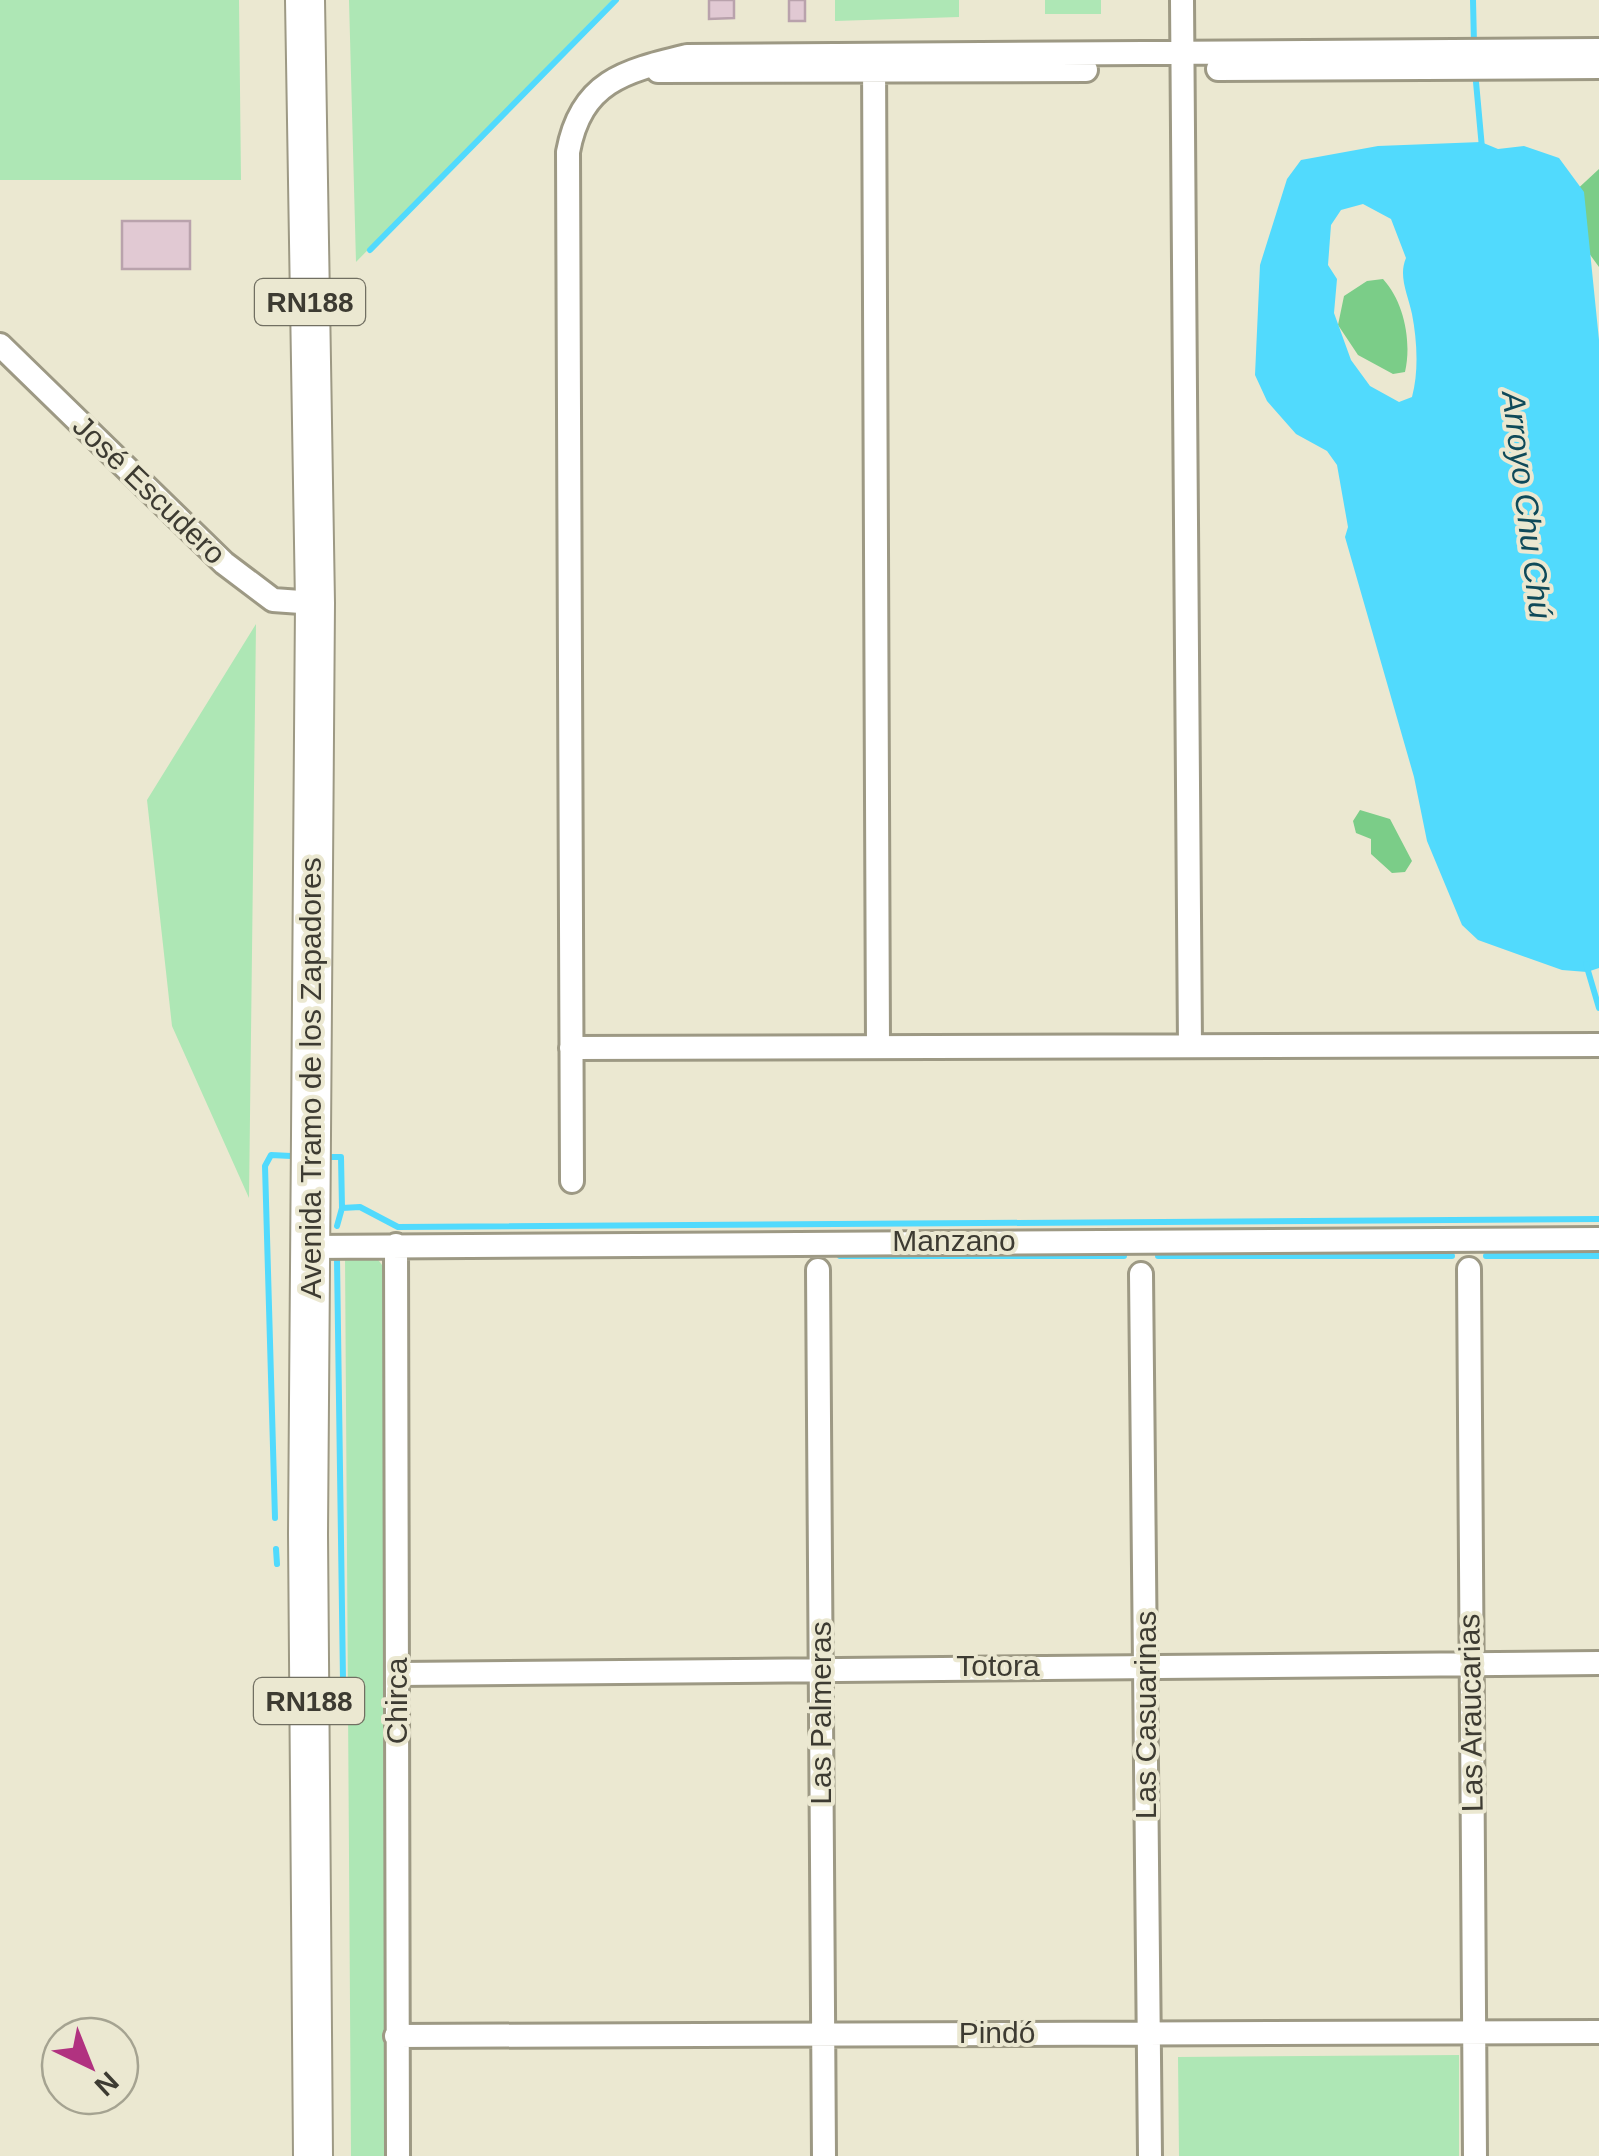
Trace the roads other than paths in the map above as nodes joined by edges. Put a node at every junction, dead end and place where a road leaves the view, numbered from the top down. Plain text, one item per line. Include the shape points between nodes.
1 (306, 0) edge
2 (1182, 0) edge
3 (1599, 50) edge
4 (1475, 59) junction
5 (1184, 62) junction
6 (874, 64) junction
7 (1599, 67) edge
8 (0, 345) edge
9 (315, 603) junction
10 (1591, 1045) edge
11 (878, 1046) junction
12 (1190, 1046) junction
13 (571, 1048) junction
14 (572, 1181) dead end
15 (1599, 1240) edge
16 (310, 1246) junction
17 (396, 1246) junction
18 (1469, 1269) dead end
19 (818, 1270) dead end
20 (1141, 1274) dead end
21 (1470, 1664) junction
22 (1599, 1664) edge
23 (1146, 1665) junction
24 (822, 1667) junction
25 (398, 1674) junction
26 (1149, 2032) junction
27 (1599, 2032) edge
28 (1476, 2033) junction
29 (823, 2035) junction
30 (396, 2036) junction
31 (313, 2156) edge
32 (398, 2156) edge
33 (824, 2156) edge
34 (1150, 2156) edge
35 (1476, 2156) edge

1 - 9 highway, Avenida Tramo de los Zapadores / RN188
2 - 5 street
3 - 4 street
4 - 5 street
4 - 7 street
5 - 6 street
5 - 12 street
6 - 11 street
6 - 13 street via 686,56 609,81 572,126
8 - 9 street, José Escudero via 224,563 273,600
9 - 16 highway, Avenida Tramo de los Zapadores / RN188
10 - 12 street
11 - 12 street
11 - 13 street
13 - 14 street
15 - 17 street, Manzano
16 - 17 street, Manzano
16 - 31 highway, Avenida Tramo de los Zapadores / RN188
17 - 25 street, Chirca
18 - 21 street, Las Araucarias
19 - 24 street, Las Palmeras
20 - 23 street, Las Casuarinas
21 - 22 street, Totora
21 - 23 street, Totora
21 - 28 street, Las Araucarias
23 - 24 street, Totora
23 - 26 street, Las Casuarinas
24 - 25 street, Totora
24 - 29 street, Las Palmeras
25 - 30 street, Chirca
26 - 28 street, Pindó
26 - 29 street, Pindó
26 - 34 street, Las Casuarinas
27 - 28 street, Pindó
28 - 35 street, Las Araucarias
29 - 30 street, Pindó
29 - 33 street, Las Palmeras
30 - 32 street, Chirca

